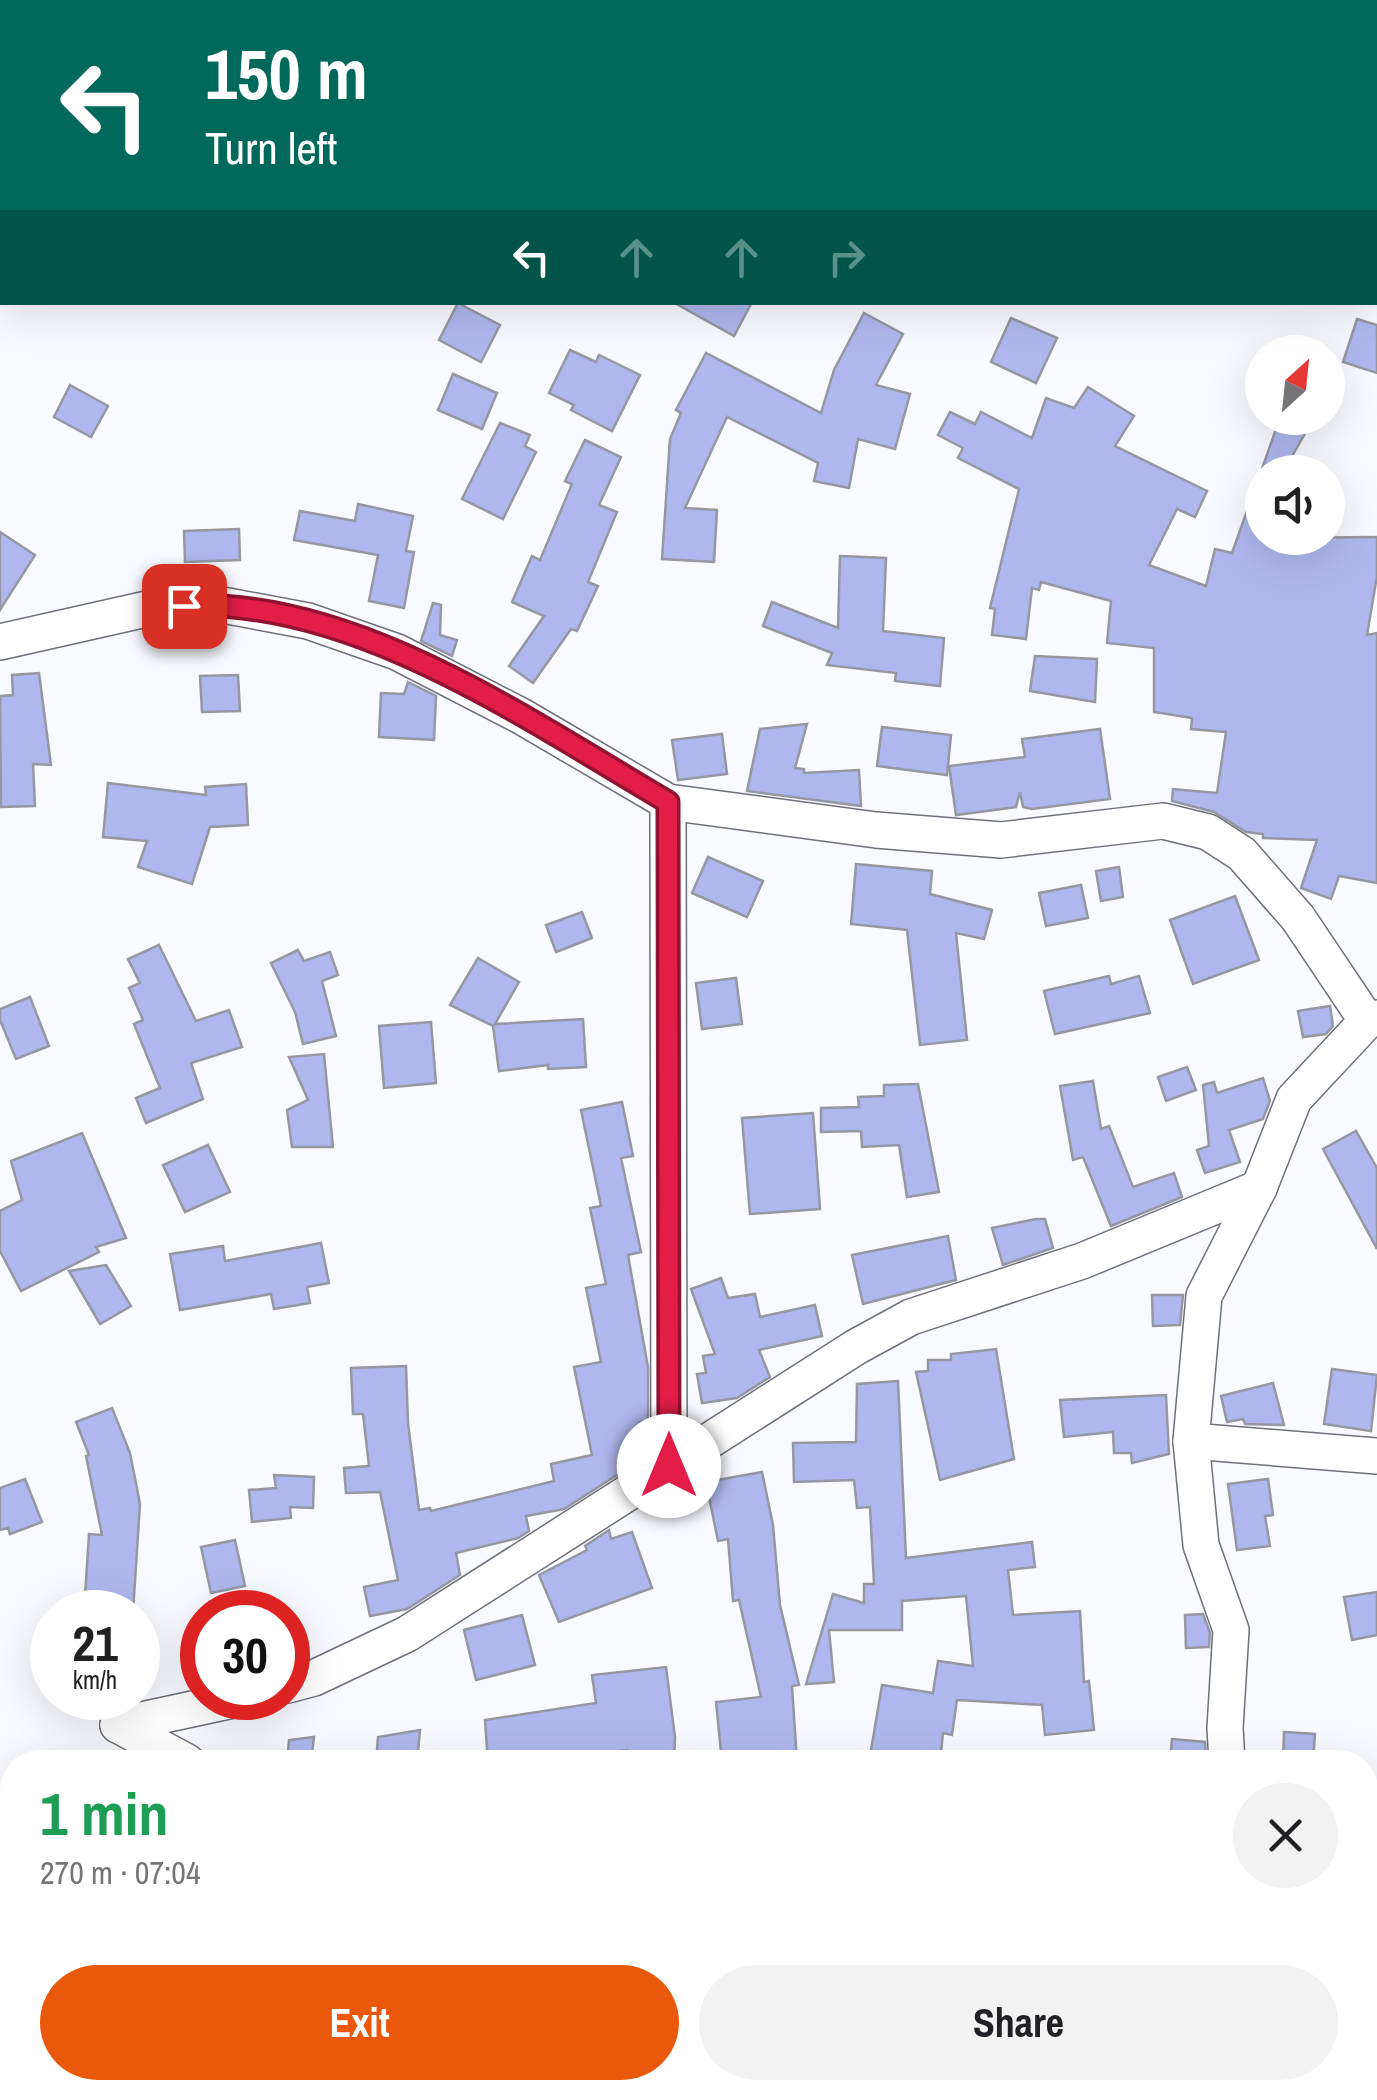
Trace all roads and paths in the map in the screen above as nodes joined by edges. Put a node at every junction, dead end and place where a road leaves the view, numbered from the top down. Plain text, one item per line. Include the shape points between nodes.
1 (0, 642) edge
2 (668, 802) junction
3 (1372, 1019) edge
4 (1259, 1188) junction
5 (1191, 1441) junction
6 (1377, 1456) edge
7 (669, 1466) junction
8 (310, 1679) edge
9 (180, 1712) edge
10 (165, 1750) edge
11 (1226, 1750) edge

1 - 2 street via 151,608 218,604 308,620 397,652
2 - 3 street via 1001,840 1164,821 1208,832 1242,854
2 - 7 street
3 - 4 street via 1294,1098
4 - 5 street via 1204,1296
4 - 7 street via 1082,1261 911,1317
5 - 6 street
5 - 11 street via 1201,1545 1231,1630
7 - 8 street via 407,1634
9 - 10 street via 118,1725

